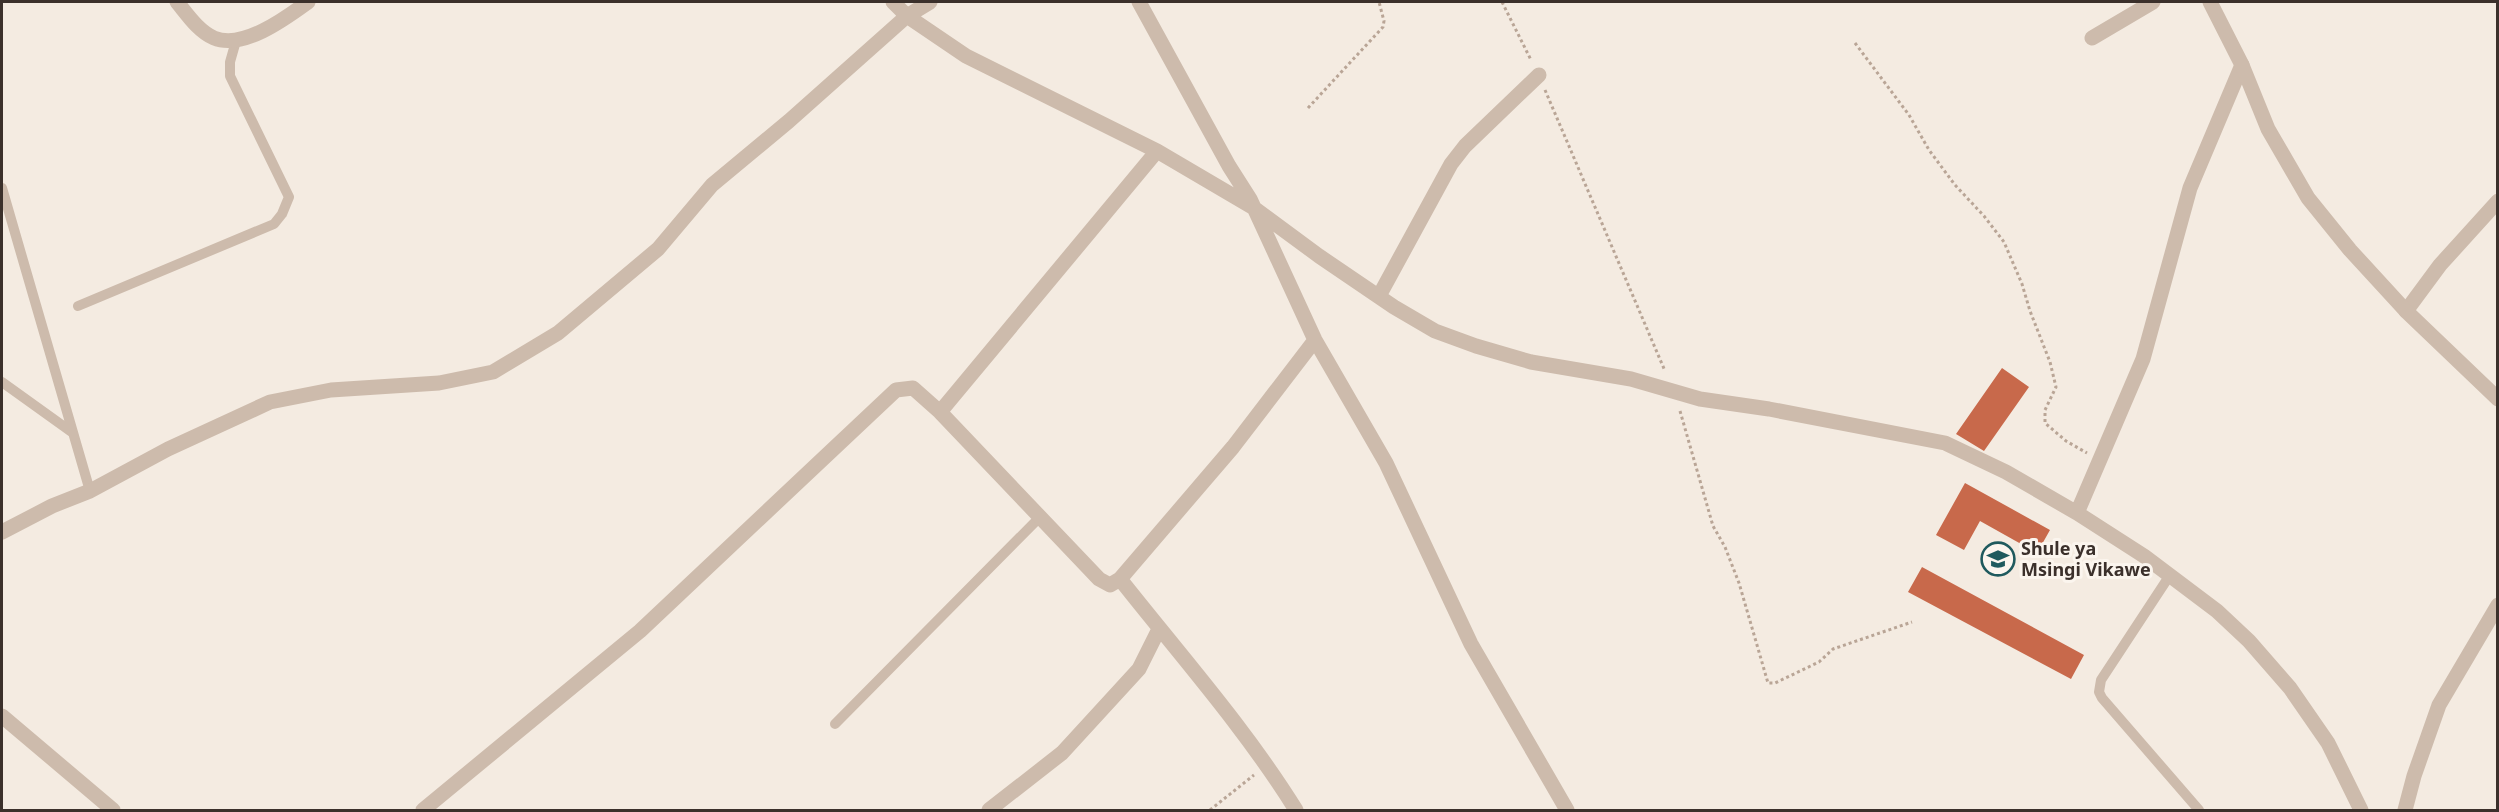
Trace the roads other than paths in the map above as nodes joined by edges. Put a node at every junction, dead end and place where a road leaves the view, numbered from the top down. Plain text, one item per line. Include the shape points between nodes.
1 (177, 2) edge
2 (308, 2) edge
3 (893, 2) edge
4 (930, 2) edge
5 (1139, 2) edge
6 (2153, 2) edge
7 (2210, 2) edge
8 (907, 16) junction
9 (2092, 38) dead end
10 (236, 41) junction
11 (2242, 65) junction
12 (1539, 75) road end
13 (1157, 151) junction
14 (2, 188) edge
15 (2498, 201) edge
16 (1254, 208) junction
17 (1379, 296) junction
18 (78, 306) dead end
19 (2406, 311) junction
20 (1315, 340) junction
21 (2, 382) edge
22 (2498, 399) edge
23 (940, 412) junction
24 (73, 434) junction
25 (90, 491) junction
26 (2077, 513) junction
27 (1040, 517) junction
28 (2, 532) edge
29 (2170, 575) junction
30 (1120, 579) junction
31 (2498, 604) edge
32 (1159, 628) junction
33 (2, 718) edge
34 (835, 724) dead end
35 (112, 810) edge
36 (423, 810) edge
37 (989, 810) edge
38 (1296, 810) edge
39 (1567, 810) edge
40 (2199, 810) edge
41 (2361, 810) edge
42 (2405, 810) edge

1 - 10 street via 197,26 215,38
2 - 10 street via 279,23
3 - 8 street
4 - 8 street
5 - 16 street
6 - 9 street
7 - 11 street
8 - 13 street via 966,56
8 - 25 street via 712,184 658,249 558,333 493,372 440,383 332,390 270,402 168,449
10 - 18 lane via 230,76 289,196 282,214 274,224
11 - 19 street via 2268,129 2308,198
11 - 26 street via 2190,188 2143,359
12 - 17 street via 1451,164
13 - 16 street
13 - 23 street
14 - 24 lane
15 - 19 street via 2440,264
16 - 17 street
16 - 20 street
17 - 26 street via 1435,331 1531,362 1631,379 1700,399 1945,443
19 - 22 street
20 - 30 street via 1233,447
20 - 39 street via 1386,463 1471,644
21 - 24 lane
23 - 27 street
23 - 36 street via 913,388 896,390 640,631
24 - 25 lane
25 - 28 street
26 - 29 street
27 - 30 street via 1100,579 1110,585
27 - 34 lane
29 - 40 lane via 2101,680 2099,692
29 - 41 street via 2217,610 2290,688 2328,743
30 - 32 street
31 - 42 street via 2439,705
32 - 37 street via 1139,669 1062,753
32 - 38 street via 1268,765
33 - 35 street

